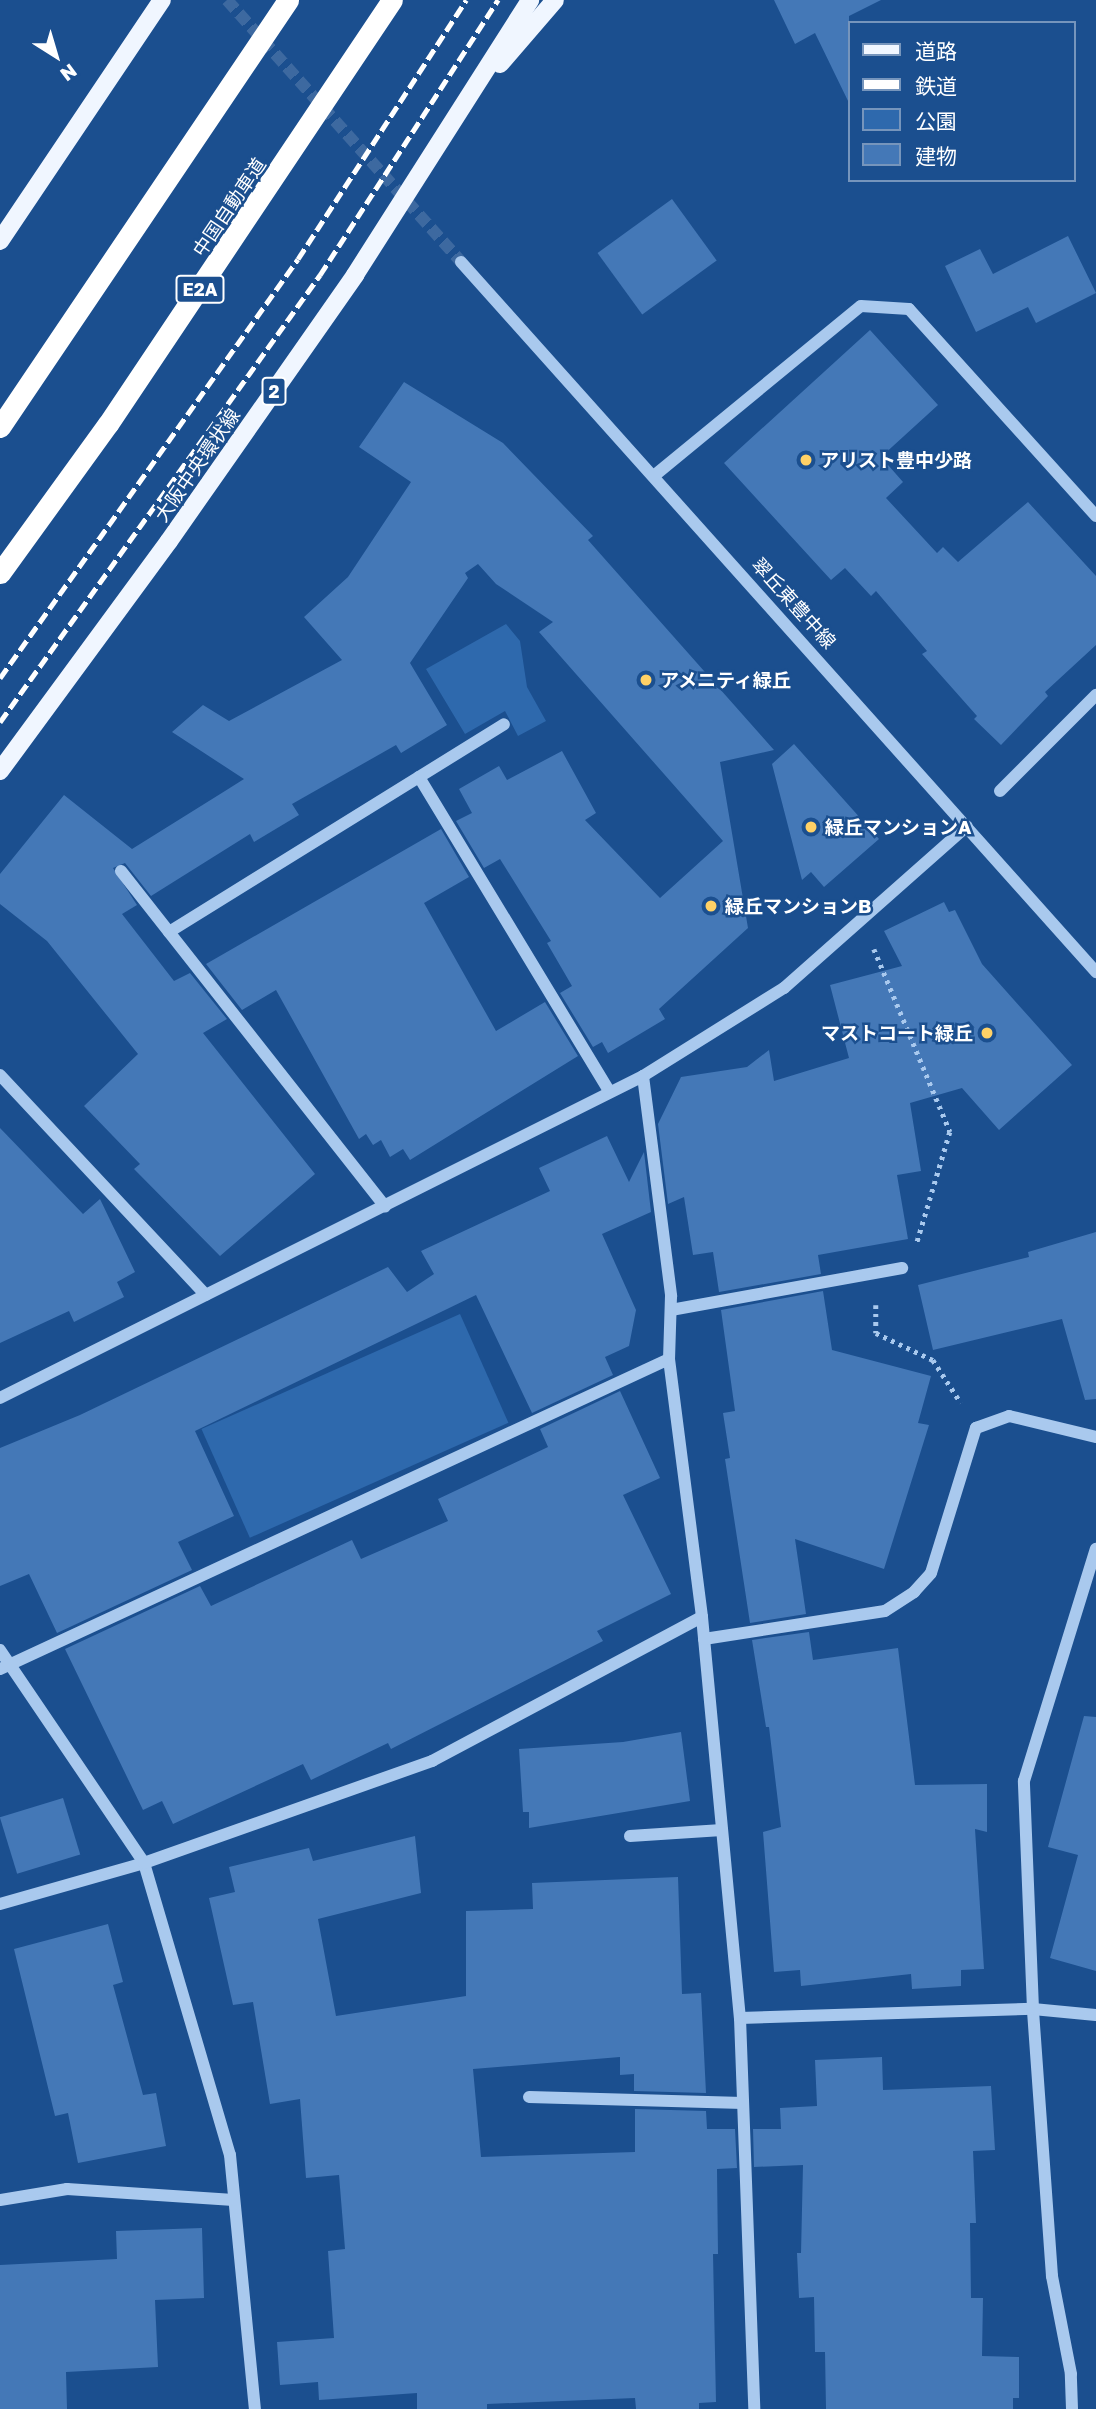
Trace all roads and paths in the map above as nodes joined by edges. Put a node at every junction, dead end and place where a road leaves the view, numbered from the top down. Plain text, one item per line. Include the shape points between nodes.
1 (162, 0) edge
2 (288, 0) edge
3 (392, 0) edge
4 (530, 0) edge
5 (555, 0) edge
6 (453, 117) junction
7 (0, 241) edge
8 (461, 262) tunnel mouth
9 (0, 427) edge
10 (655, 475) junction
11 (1096, 516) edge
12 (0, 573) edge
13 (1096, 695) edge
14 (504, 724) dead end
15 (0, 771) edge
16 (419, 777) junction
17 (1000, 791) dead end
18 (967, 826) junction
19 (121, 871) dead end
20 (862, 919) junction
21 (169, 932) junction
22 (1096, 972) edge
23 (0, 1075) edge
24 (643, 1076) junction
25 (610, 1092) junction
26 (385, 1206) junction
27 (902, 1268) junction
28 (206, 1295) junction
29 (671, 1310) junction
30 (668, 1359) junction
31 (0, 1398) edge
32 (976, 1428) junction
33 (1096, 1437) edge
34 (1096, 1549) edge
35 (702, 1617) junction
36 (704, 1639) junction
37 (0, 1650) edge
38 (5, 1667) edge
39 (722, 1830) junction
40 (630, 1836) dead end
41 (144, 1863) junction
42 (0, 1904) edge
43 (1033, 2009) junction
44 (1096, 2015) edge
45 (740, 2018) junction
46 (529, 2097) dead end
47 (743, 2103) junction
48 (0, 2200) edge
49 (234, 2200) junction
50 (255, 2409) edge
51 (754, 2409) edge
52 (1072, 2409) edge

1 - 7 main road
2 - 9 highway
3 - 12 highway, 中国自動車道 / E2A via 123,402
4 - 6 main road, 大阪中央環状線 / 2
5 - 6 main road
6 - 15 main road, 大阪中央環状線 / 2 via 339,298 115,617
8 - 10 street, 翠丘東豊中線
10 - 11 street via 861,306 909,309
10 - 18 street, 翠丘東豊中線
13 - 17 street
14 - 16 street
16 - 21 street
16 - 25 street
18 - 20 street
18 - 22 street, 翠丘東豊中線
19 - 21 street
20 - 24 street via 784,988
20 - 27 path via 950,1132 916,1246
21 - 26 street
23 - 28 street
24 - 25 street
24 - 29 street
25 - 26 street
26 - 28 street
27 - 29 street
27 - 32 path via 876,1305 876,1333 933,1360
28 - 31 street
29 - 30 street
30 - 35 street
30 - 38 street
32 - 33 street via 1009,1416
32 - 36 street via 931,1573 914,1592 885,1611
34 - 43 street via 1024,1781
35 - 36 street
35 - 41 street via 432,1761
36 - 39 street
37 - 38 street
38 - 41 street
39 - 40 street
39 - 45 street
41 - 42 street
41 - 49 street via 230,2155
43 - 44 street
43 - 45 street
43 - 52 street via 1052,2276 1071,2374
45 - 47 street
46 - 47 street
47 - 51 street
48 - 49 street via 67,2189
49 - 50 street

